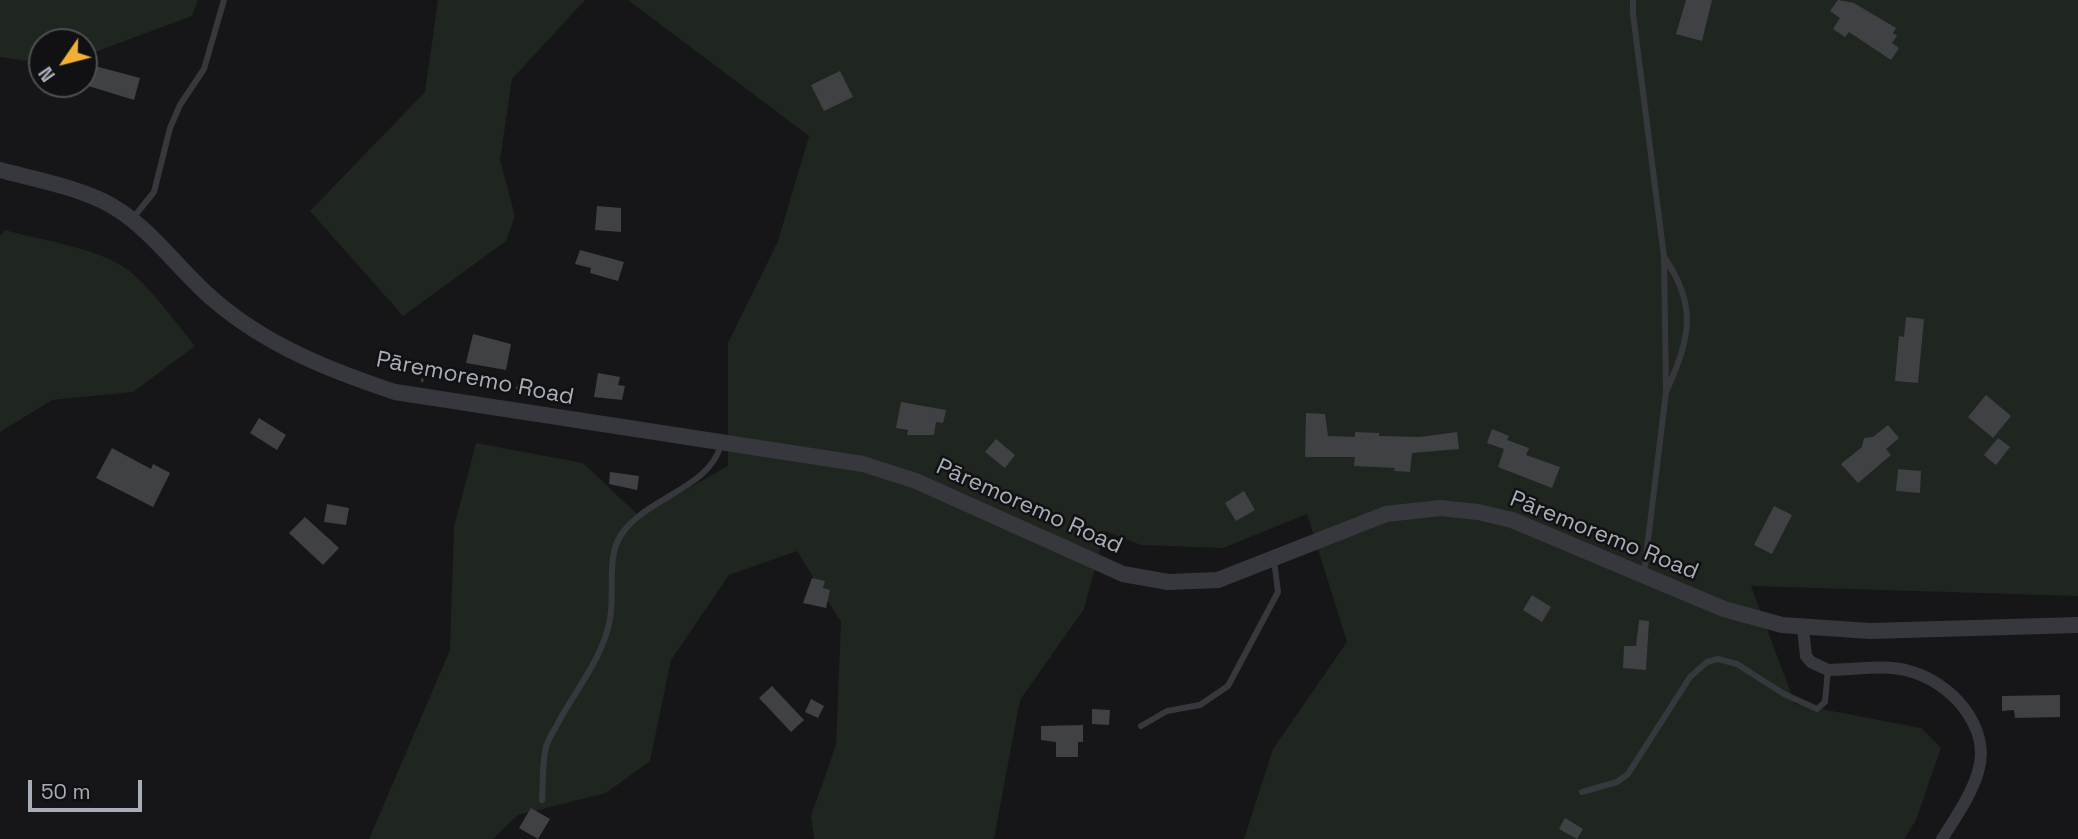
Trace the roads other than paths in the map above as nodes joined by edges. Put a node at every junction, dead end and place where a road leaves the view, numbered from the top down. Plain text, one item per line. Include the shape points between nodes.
1 (224, 0) edge
2 (1633, 0) edge
3 (0, 170) edge
4 (132, 220) junction
5 (1664, 257) junction
6 (1666, 392) junction
7 (721, 444) junction
8 (1274, 560) junction
9 (1643, 575) junction
10 (2078, 625) edge
11 (1803, 628) junction
12 (1828, 670) junction
13 (1141, 726) dead end
14 (1582, 792) dead end
15 (542, 800) dead end
16 (1942, 839) edge

1 - 4 lane via 204,69 170,128 154,192
2 - 5 lane
3 - 4 street, Pāremoremo Road via 103,201
4 - 7 street, Pāremoremo Road via 214,300 287,351 335,372 395,392
5 - 6 lane
5 - 6 lane via 1688,304 1684,351
6 - 9 lane
7 - 8 street, Pāremoremo Road via 863,464 916,481 1123,574 1168,582 1218,580
7 - 15 lane via 716,462 701,476 658,500 619,537 614,551 611,618 602,648 546,746
8 - 9 street, Pāremoremo Road via 1386,514 1440,508 1513,520
8 - 13 lane via 1278,592 1273,606 1228,686 1200,705 1167,711
9 - 11 street, Pāremoremo Road via 1743,616
10 - 11 street, Pāremoremo Road
11 - 12 street via 1806,656
12 - 14 lane via 1825,702 1817,709 1737,664 1707,662 1690,677 1628,774
12 - 16 street via 1909,671 1942,688 1974,721 1981,748 1979,770

